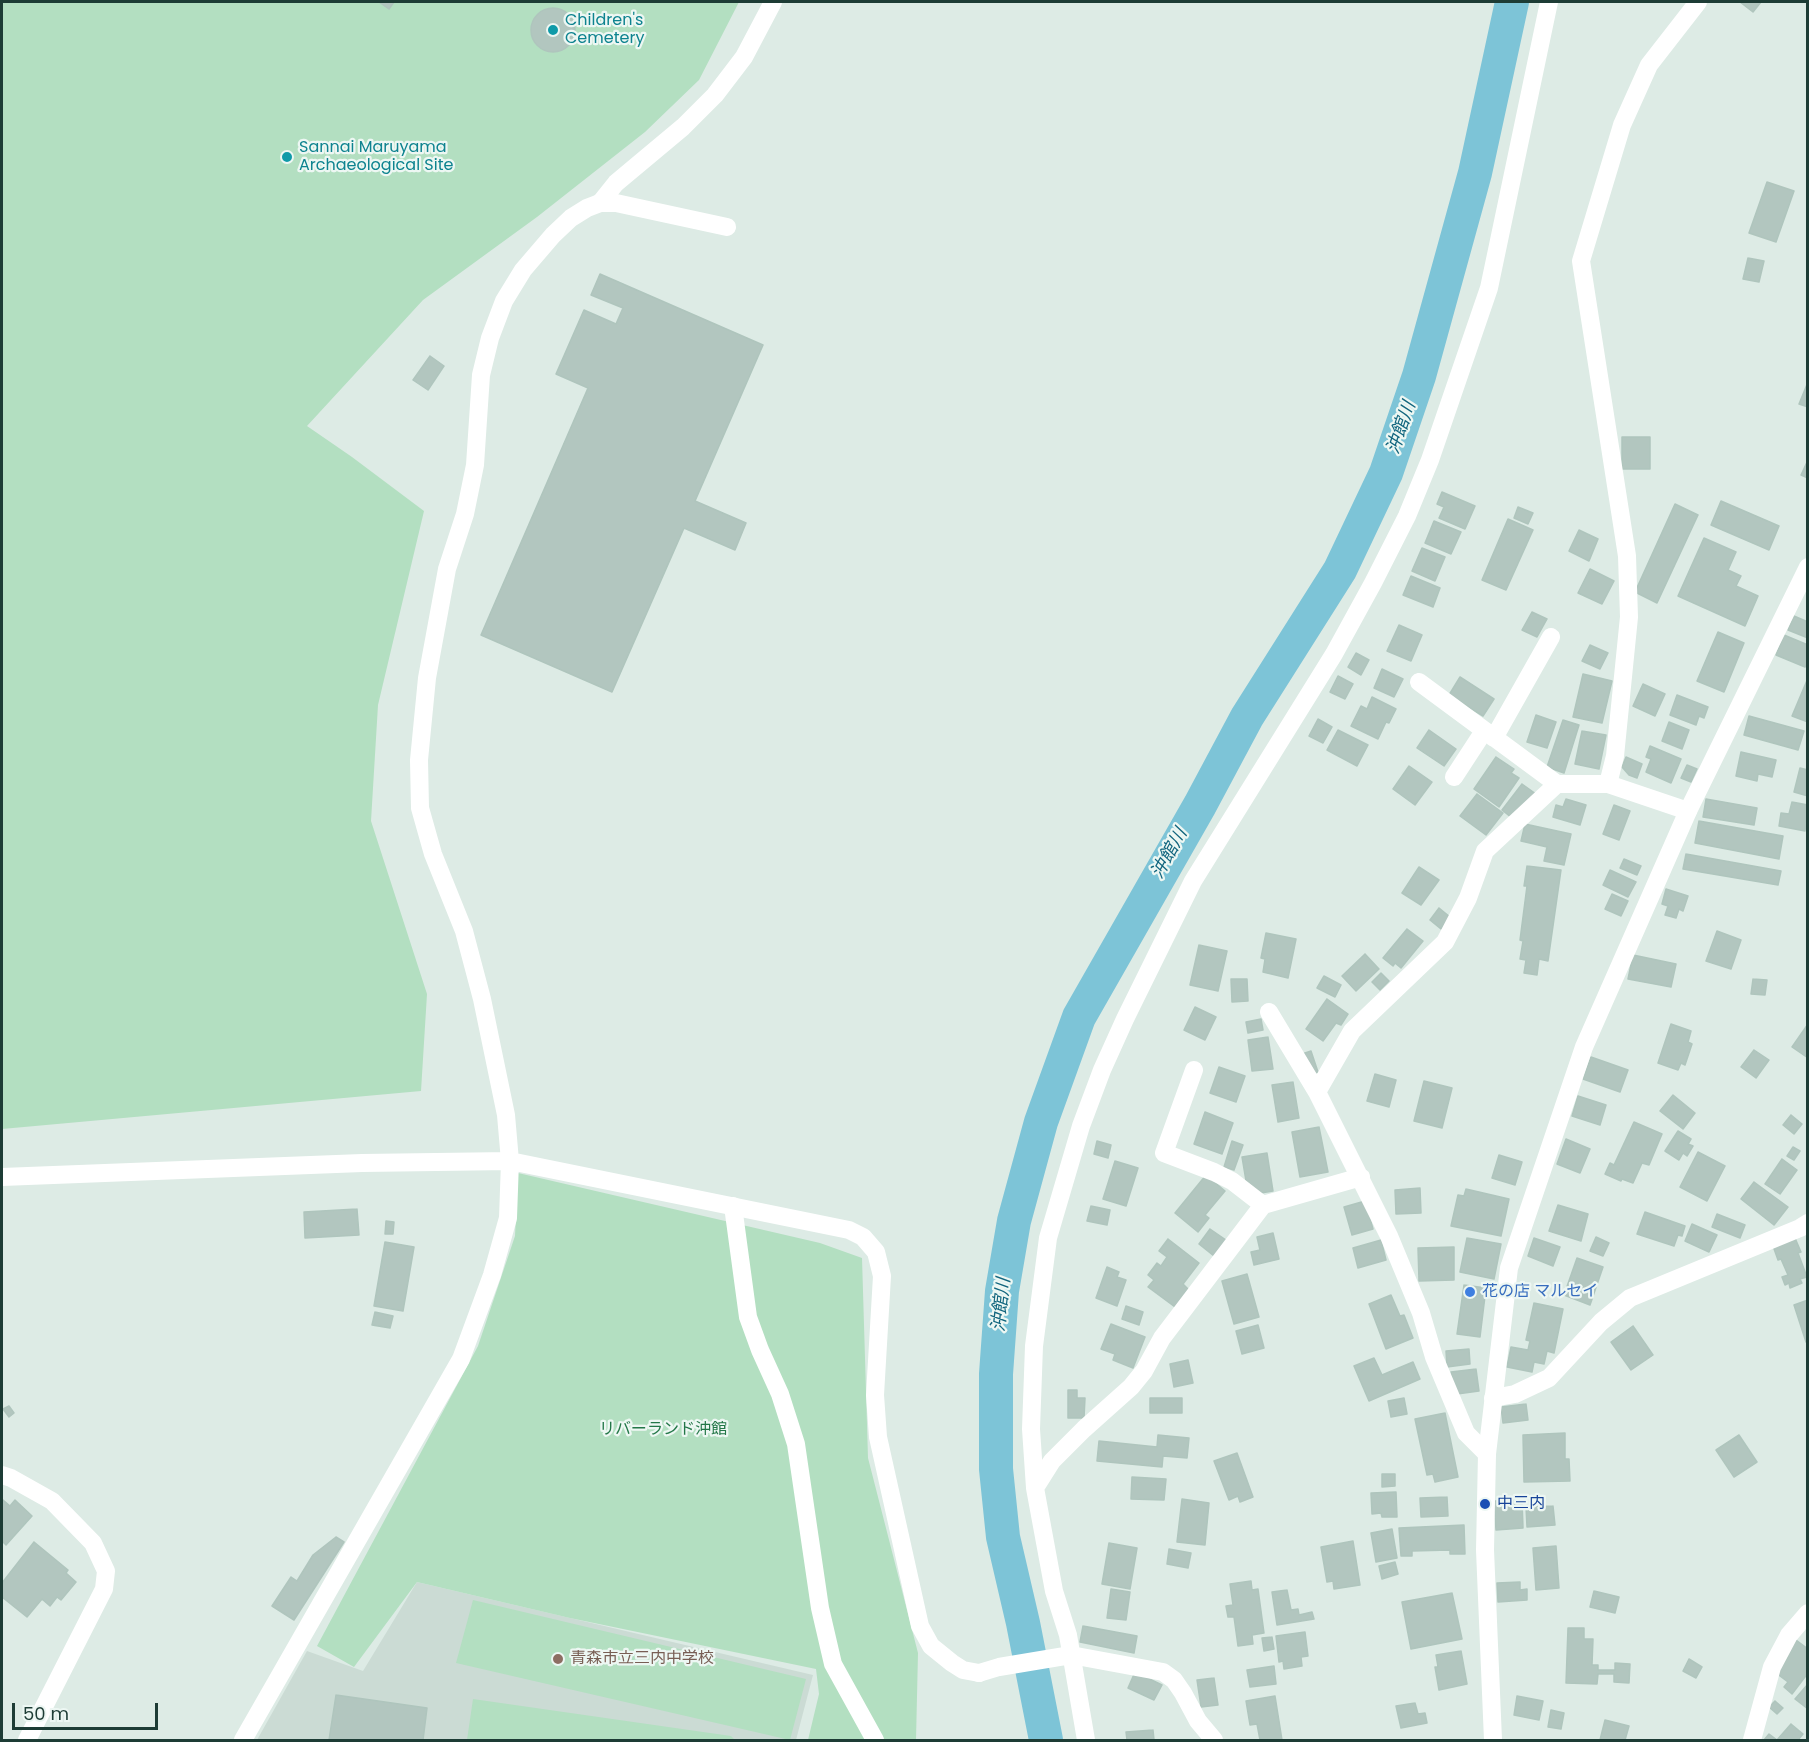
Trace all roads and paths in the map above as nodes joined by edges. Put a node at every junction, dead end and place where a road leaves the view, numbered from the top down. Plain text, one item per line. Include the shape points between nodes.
1 (773, 2) edge
2 (1549, 2) edge
3 (1698, 2) edge
4 (600, 203) junction
5 (727, 227) dead end
6 (1808, 567) edge
7 (1551, 637) dead end
8 (1419, 682) dead end
9 (1489, 734) junction
10 (1454, 777) dead end
11 (1557, 784) junction
12 (1608, 784) junction
13 (1688, 812) junction
14 (1269, 1012) dead end
15 (1194, 1070) dead end
16 (1317, 1092) junction
17 (510, 1161) junction
18 (2, 1177) edge
19 (1361, 1178) junction
20 (1263, 1205) junction
21 (733, 1206) junction
22 (1808, 1223) edge
23 (1493, 1398) junction
24 (1487, 1454) junction
25 (2, 1475) edge
26 (1035, 1488) junction
27 (1808, 1613) edge
28 (1065, 1656) junction
29 (27, 1740) edge
30 (243, 1740) edge
31 (874, 1740) edge
32 (1086, 1740) edge
33 (1214, 1740) edge
34 (1493, 1740) edge
35 (1752, 1740) edge

1 - 4 street via 744,57 715,95 616,183
2 - 26 street via 1489,288 1407,516 1334,654 1193,881 1120,1029 1081,1126 1048,1238 1034,1346 1031,1429
3 - 12 street via 1649,64 1622,125 1581,261 1627,556 1629,617 1615,756
4 - 5 street
4 - 17 street via 571,218 523,270 504,301 490,338 481,375 475,465 438,610 419,760 420,808 433,854 464,931 482,999 506,1115
6 - 13 street
7 - 9 street
8 - 9 street
9 - 10 street
9 - 11 street
11 - 12 street
11 - 16 street via 1485,851 1468,898 1445,942 1352,1031
12 - 13 street
13 - 23 street via 1584,1047 1542,1167 1509,1268
14 - 16 street
15 - 20 street via 1164,1153 1223,1176
16 - 19 street
17 - 18 street
17 - 21 street
17 - 30 street via 508,1218 461,1359
19 - 20 street
19 - 24 street via 1405,1273 1466,1433
20 - 26 street via 1161,1338 1144,1371 1052,1461
21 - 28 street via 849,1230 863,1237 876,1252 882,1276 875,1395 878,1437 920,1626 932,1646 963,1670 979,1673
21 - 31 street via 748,1317 796,1444 820,1608 833,1664
22 - 23 street via 1630,1298 1601,1322 1549,1378 1515,1394
23 - 24 street
24 - 34 street via 1485,1550
25 - 29 street via 52,1501 93,1543 106,1571 104,1589
26 - 28 street via 1054,1591 1068,1635
27 - 35 street via 1789,1635 1772,1667
28 - 32 street
28 - 33 street via 1162,1672 1184,1693 1198,1721

